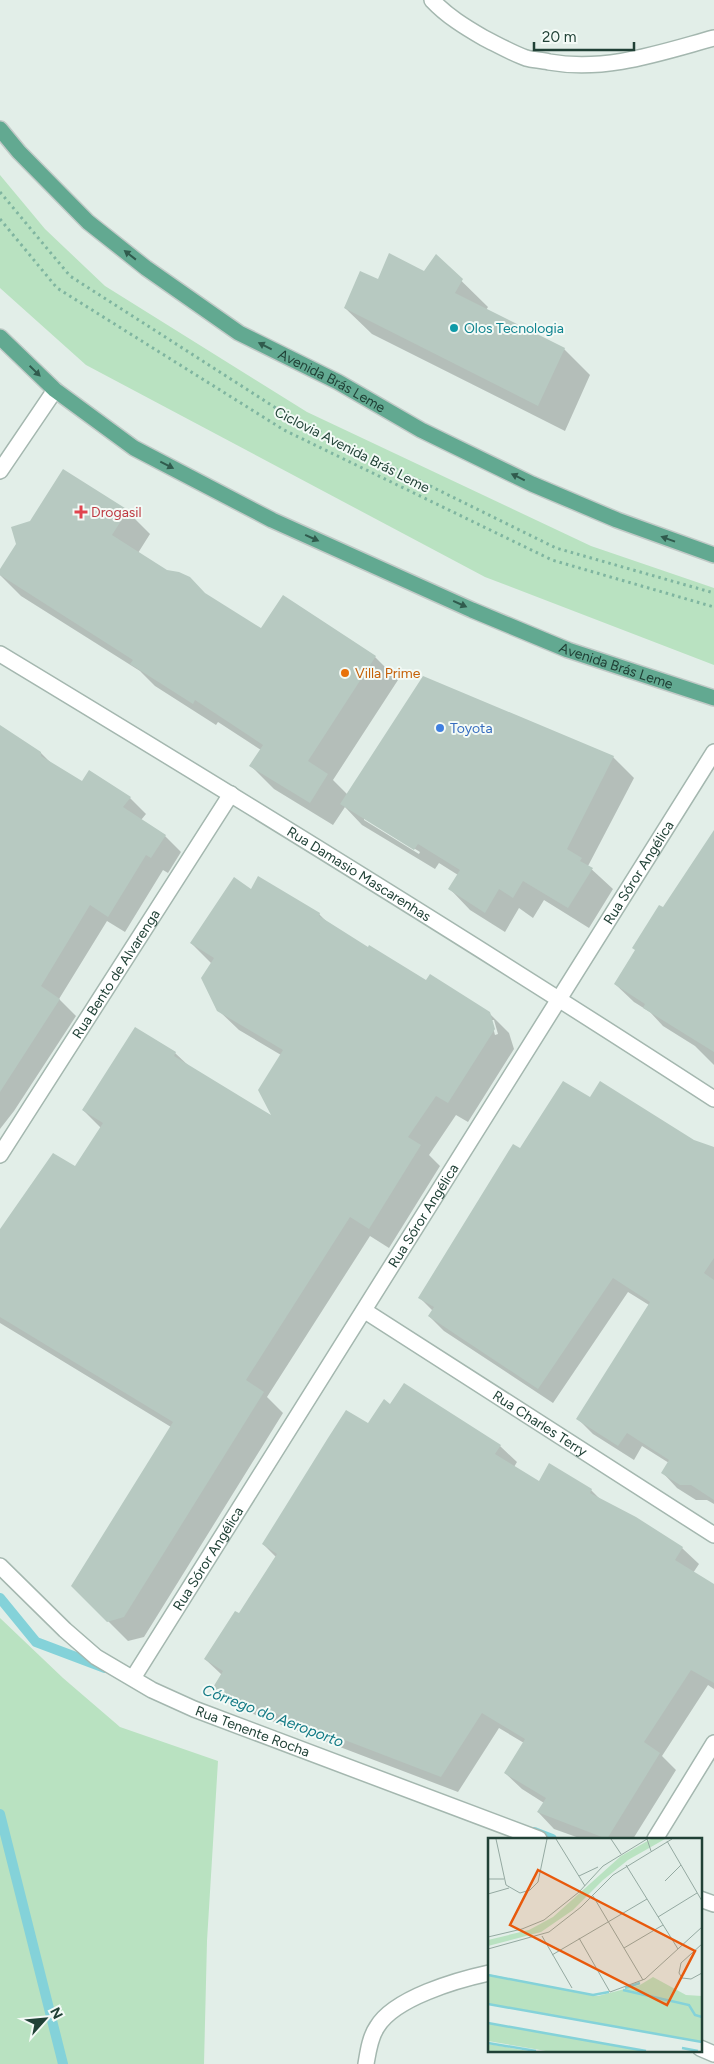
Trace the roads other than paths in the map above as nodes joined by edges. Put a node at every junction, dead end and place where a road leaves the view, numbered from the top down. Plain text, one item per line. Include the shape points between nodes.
1 (432, 0) edge
2 (714, 38) edge
3 (0, 129) edge
4 (0, 337) edge
5 (55, 390) junction
6 (0, 471) edge
7 (714, 555) edge
8 (0, 654) edge
9 (714, 698) edge
10 (714, 752) edge
11 (231, 794) junction
12 (558, 998) junction
13 (714, 1099) edge
14 (0, 1154) edge
15 (365, 1311) junction
16 (714, 1535) edge
17 (0, 1566) edge
18 (134, 1678) junction
19 (714, 1743) edge
20 (536, 1838) edge
21 (656, 1838) edge
22 (702, 1900) edge
23 (714, 1904) edge
24 (488, 1973) edge
25 (702, 2049) edge
26 (714, 2054) edge
27 (366, 2064) edge

1 - 2 street via 464,27 494,43 527,58 563,64 595,65 641,58
7 -> 3 main road, Avenida Brás Leme via 616,520 532,484 422,430 338,382 240,333 146,268 88,222
4 -> 5 main road, Avenida Brás Leme
5 - 6 street
5 -> 9 main road, Avenida Brás Leme via 134,448 272,520 568,650
8 - 11 street, Rua Damasio Mascarenhas
10 - 12 street, Rua Sóror Angélica
11 - 12 street, Rua Damasio Mascarenhas
11 - 14 street, Rua Bento de Alvarenga
12 - 13 street, Rua Damasio Mascarenhas
12 - 15 street, Rua Sóror Angélica
15 - 16 street, Rua Charles Terry
15 - 18 street, Rua Sóror Angélica
17 - 18 street, Rua Tenente Rocha via 96,1657
18 - 20 street, Rua Tenente Rocha via 152,1690 194,1708
19 - 21 street
22 - 23 street
24 - 27 street via 448,1984 394,2009 376,2027
25 - 26 street

